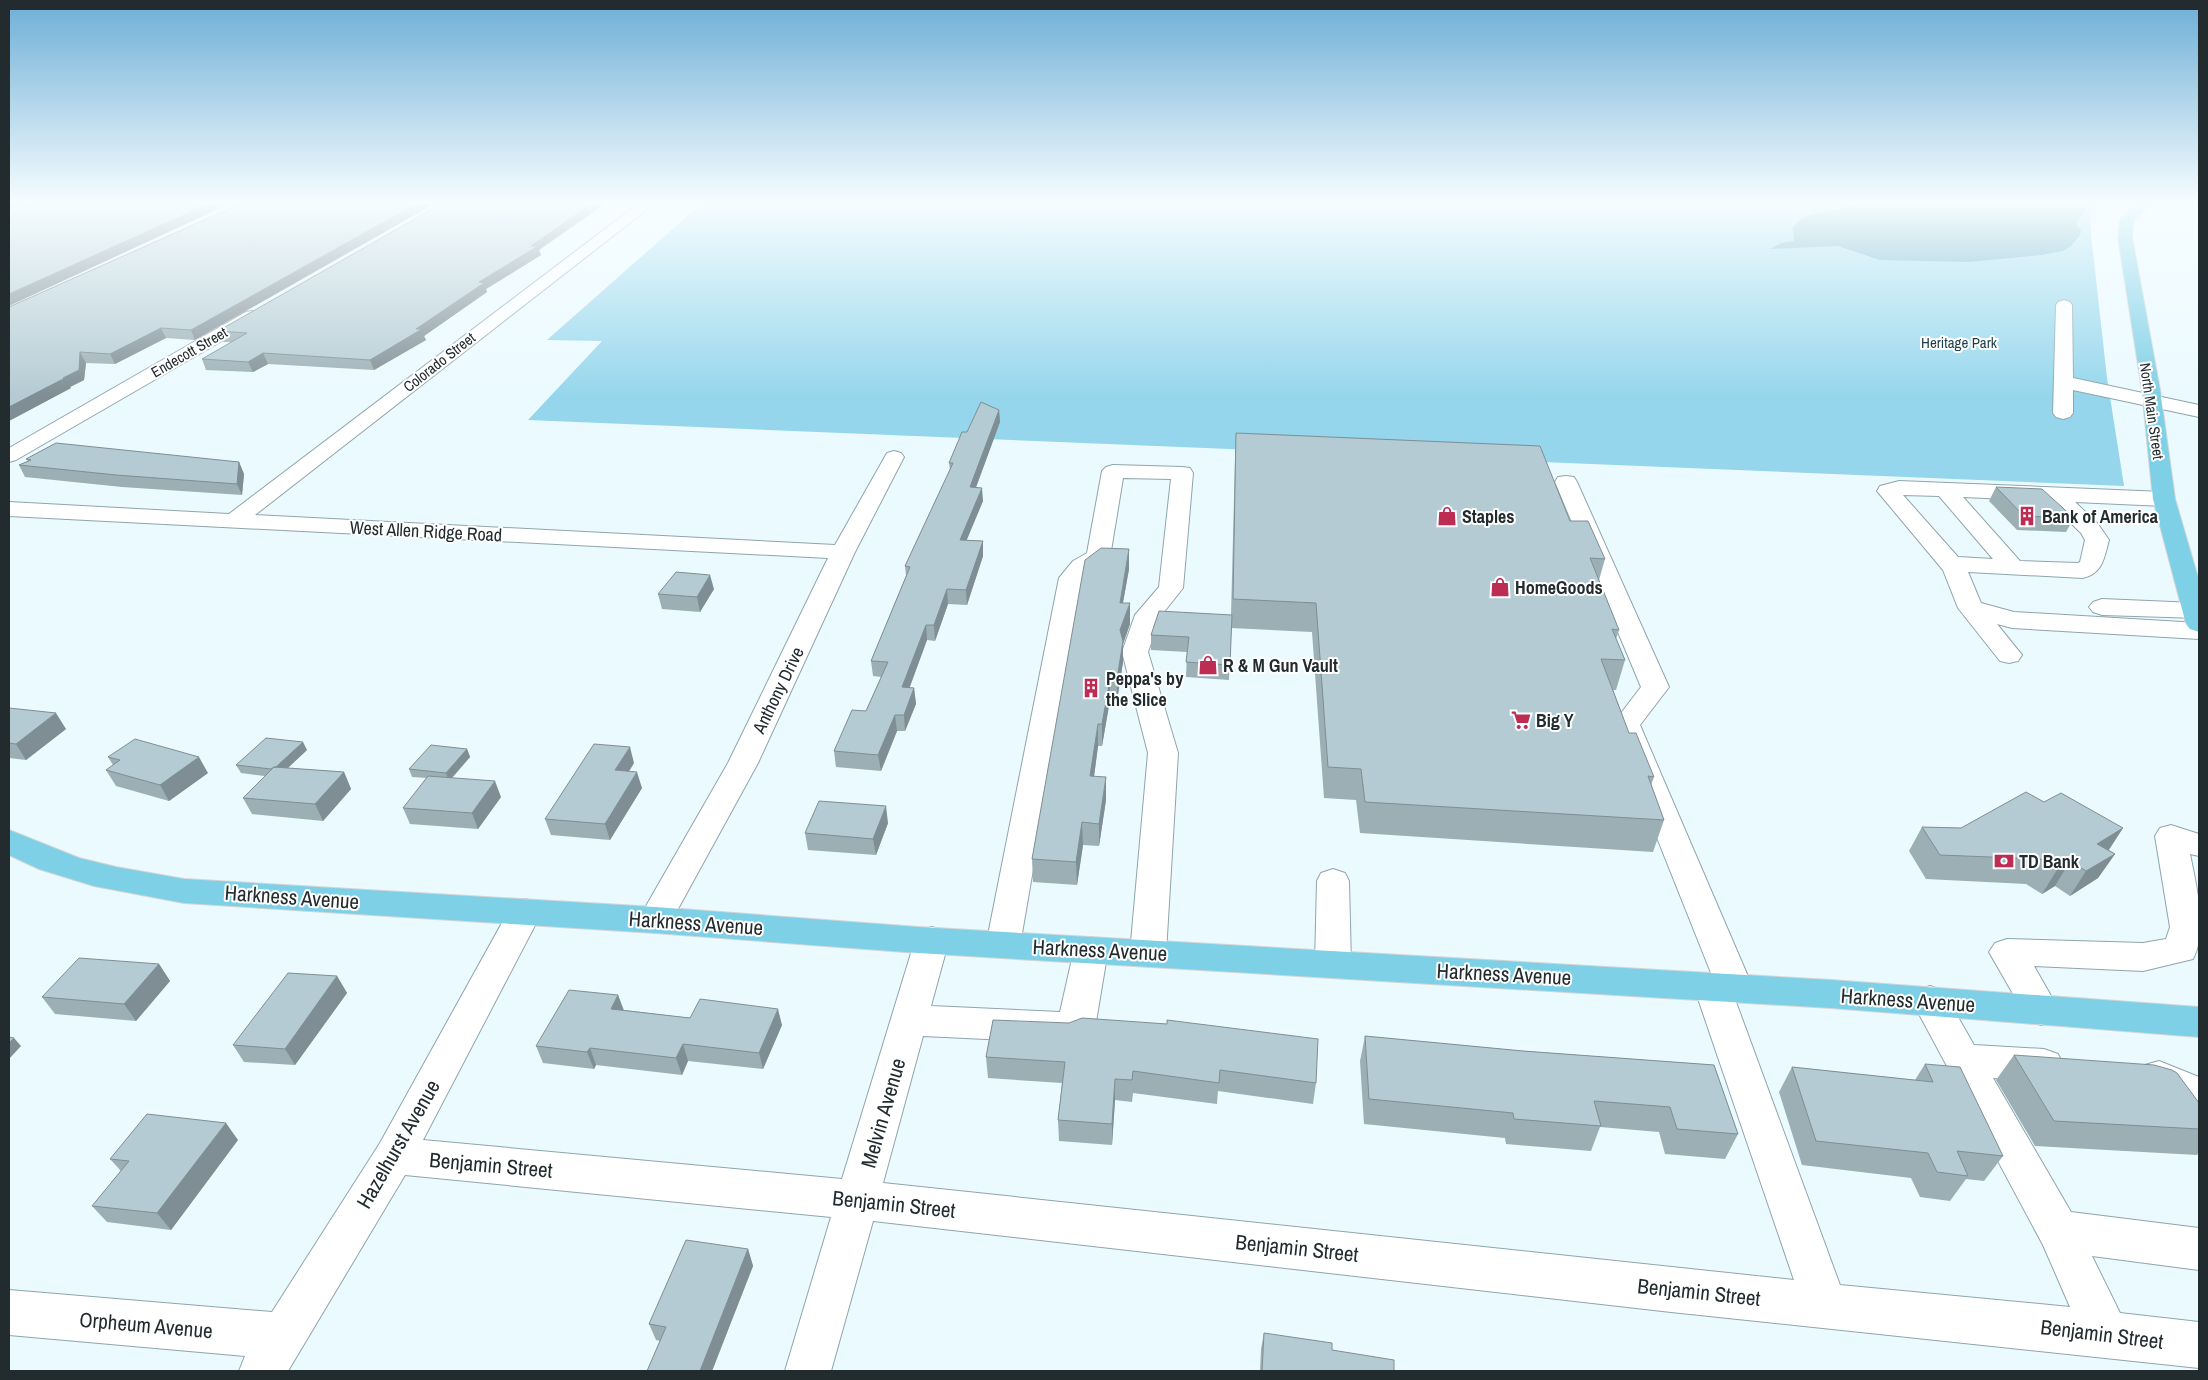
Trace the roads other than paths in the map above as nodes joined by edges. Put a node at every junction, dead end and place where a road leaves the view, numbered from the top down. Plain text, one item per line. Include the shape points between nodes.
1 (562, 268) edge
2 (2130, 268) edge
3 (2064, 305) dead end
4 (270, 306) edge
5 (2063, 377) junction
6 (2151, 395) junction
7 (2199, 402) edge
8 (2199, 411) edge
9 (2063, 413) dead end
10 (9, 456) edge
11 (894, 457) dead end
12 (1566, 482) dead end
13 (1945, 490) junction
14 (2055, 495) junction
15 (2164, 499) junction
16 (9, 509) edge
17 (233, 521) junction
18 (843, 552) junction
19 (1950, 564) junction
20 (2014, 568) junction
21 (1971, 608) junction
22 (2198, 622) edge
23 (2009, 655) dead end
24 (9, 841) edge
25 (2199, 845) edge
26 (1333, 881) dead end
27 (525, 912) junction
28 (655, 920) junction
29 (932, 940) junction
30 (1003, 945) junction
31 (1092, 950) junction
32 (1148, 953) junction
33 (1333, 964) junction
34 (1723, 987) junction
35 (1930, 1001) junction
36 (2041, 1010) junction
37 (909, 1020) junction
38 (2199, 1022) edge
39 (1963, 1060) junction
40 (2079, 1067) edge
41 (2127, 1070) edge
42 (2199, 1099) edge
43 (394, 1156) junction
44 (858, 1200) junction
45 (2058, 1231) junction
46 (2199, 1249) edge
47 (1826, 1305) junction
48 (9, 1313) edge
49 (2106, 1334) junction
50 (2199, 1345) edge
51 (272, 1354) edge
52 (808, 1371) edge

1 - 17 street, Colorado Street
2 - 6 main road, North Main Street
3 - 5 street
4 - 10 street, Endecott Street
5 - 6 street
5 - 9 street
6 - 7 street
6 - 8 street
6 - 15 main road, North Main Street
11 - 18 street, Anthony Drive
12 - 34 street via 1655,687 1626,724
13 - 14 street
13 - 19 street via 1899,488 1888,491
13 - 20 street
14 - 15 street
14 - 20 street via 2097,540 2092,565 2083,571
15 - 22 main road, North Main Street
16 - 17 street, West Allen Ridge Road
17 - 18 street, West Allen Ridge Road
18 - 28 street, Anthony Drive via 743,763
19 - 20 street
19 - 21 street
21 - 22 street via 2012,620
21 - 23 street
24 - 27 main road, Harkness Avenue via 70,869 107,879 184,891
25 - 36 street via 2171,836 2187,927 2181,950 2143,957 2006,952
26 - 33 street
27 - 28 main road, Harkness Avenue
27 - 43 street, Hazelhurst Avenue
28 - 29 main road, Harkness Avenue
29 - 30 main road, Harkness Avenue
29 - 37 street, Melvin Avenue
30 - 31 main road, Harkness Avenue
30 - 32 street via 1071,578 1081,566 1098,557 1113,471 1182,473 1171,588 1148,615 1135,652 1164,752
31 - 32 main road, Harkness Avenue
31 - 37 street via 1077,1022 1070,1028
32 - 33 main road, Harkness Avenue
33 - 34 main road, Harkness Avenue
34 - 35 main road, Harkness Avenue
34 - 47 street
35 - 36 main road, Harkness Avenue
35 - 39 street
36 - 38 main road, Harkness Avenue
37 - 44 street, Melvin Avenue
39 - 40 street
39 - 45 street
41 - 42 street via 2158,1076
43 - 44 street, Benjamin Street
43 - 51 street, Hazelhurst Avenue
44 - 47 street, Benjamin Street
44 - 52 street, Melvin Avenue
45 - 46 street
45 - 49 street
47 - 49 street, Benjamin Street
48 - 51 street, Orpheum Avenue
49 - 50 street, Benjamin Street

